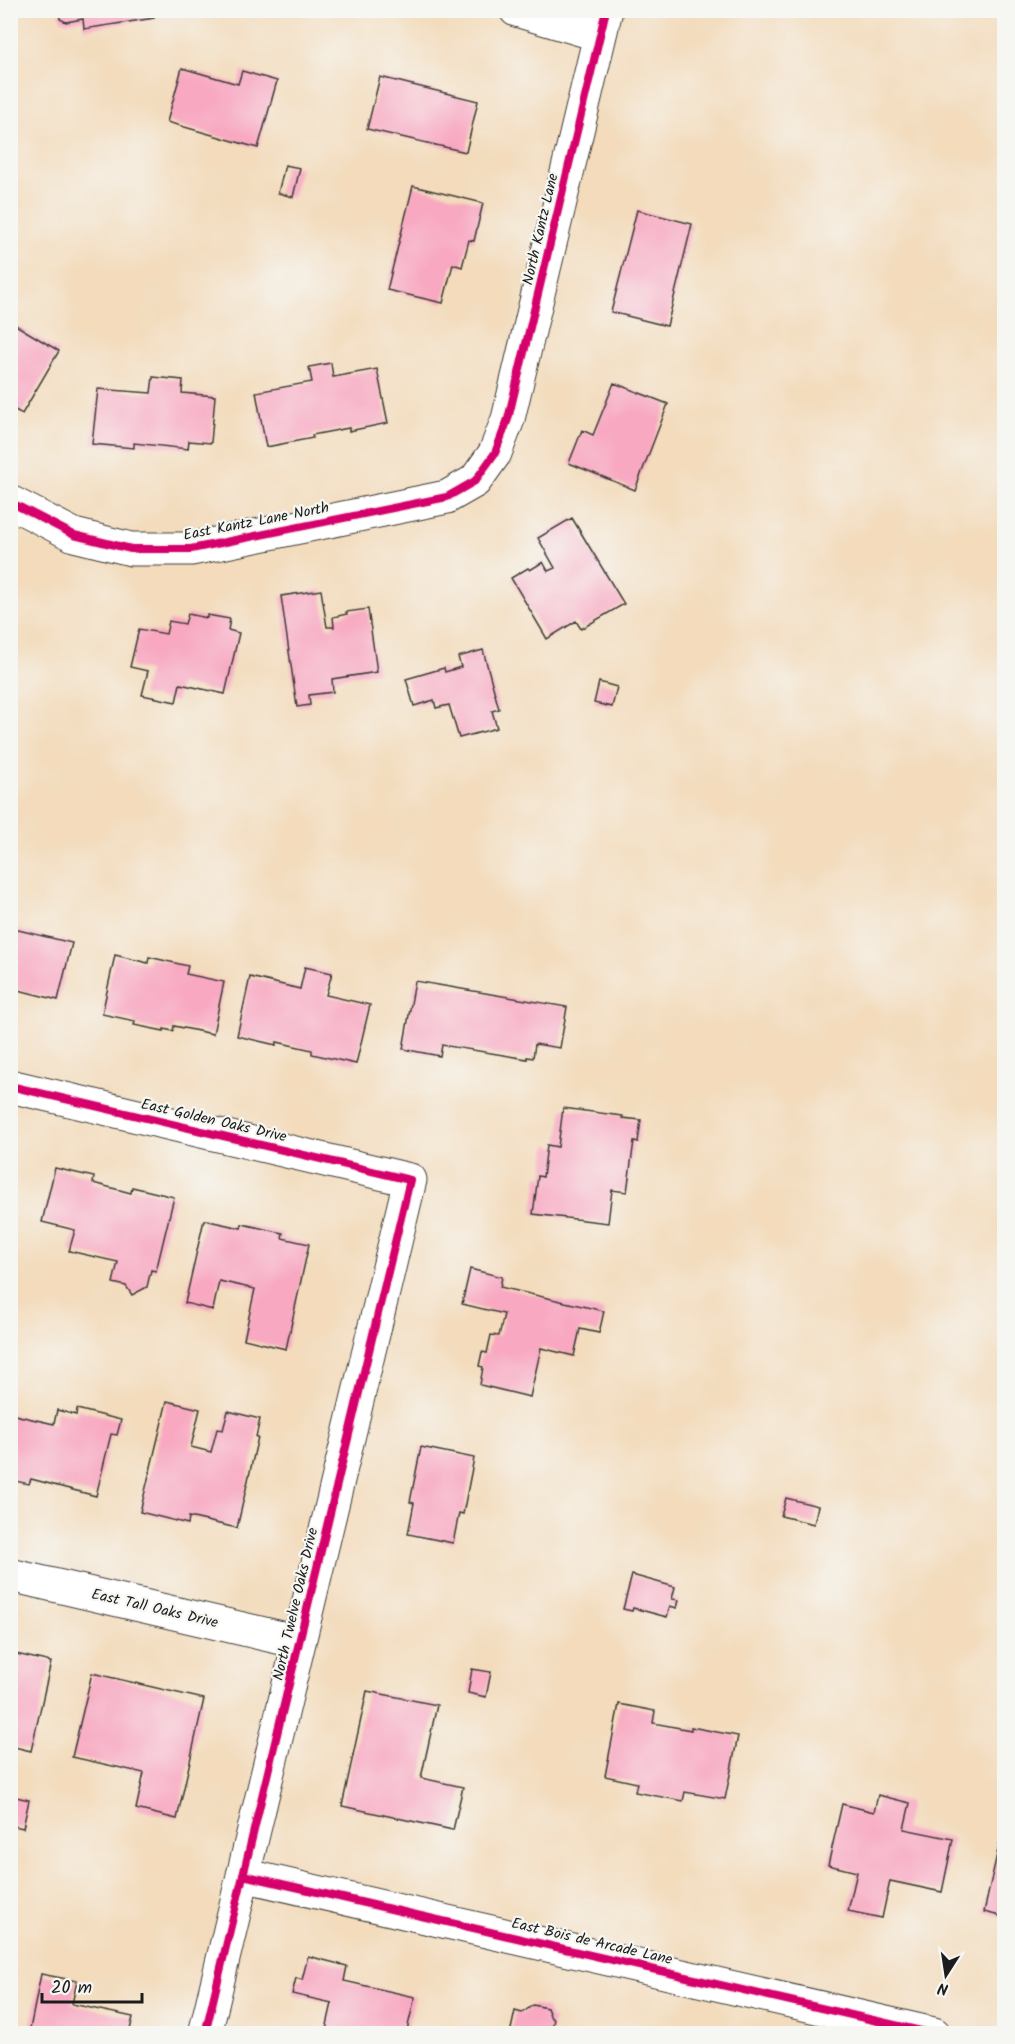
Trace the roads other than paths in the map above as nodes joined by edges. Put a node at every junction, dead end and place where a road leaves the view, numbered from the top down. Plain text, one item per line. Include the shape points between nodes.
1 (516, 10) edge
2 (603, 23) edge
3 (495, 453) joint
4 (10, 502) edge
5 (10, 1086) edge
6 (410, 1180) joint
7 (10, 1575) edge
8 (299, 1642) junction
9 (243, 1875) junction
10 (892, 2029) edge
11 (205, 2034) edge
12 (934, 2034) edge

1 - 2 street
2 - 3 street, North Kantz Lane via 508,419
3 - 4 street, East Kantz Lane North via 475,481 447,497 191,549 131,549 74,535
5 - 6 street, East Golden Oaks Drive
6 - 8 street, North Twelve Oaks Drive
7 - 8 street, East Tall Oaks Drive
8 - 9 street, North Twelve Oaks Drive
9 - 10 street, East Bois de Arcade Lane
9 - 11 street, North Twelve Oaks Drive
10 - 12 street, East Bois de Arcade Lane

